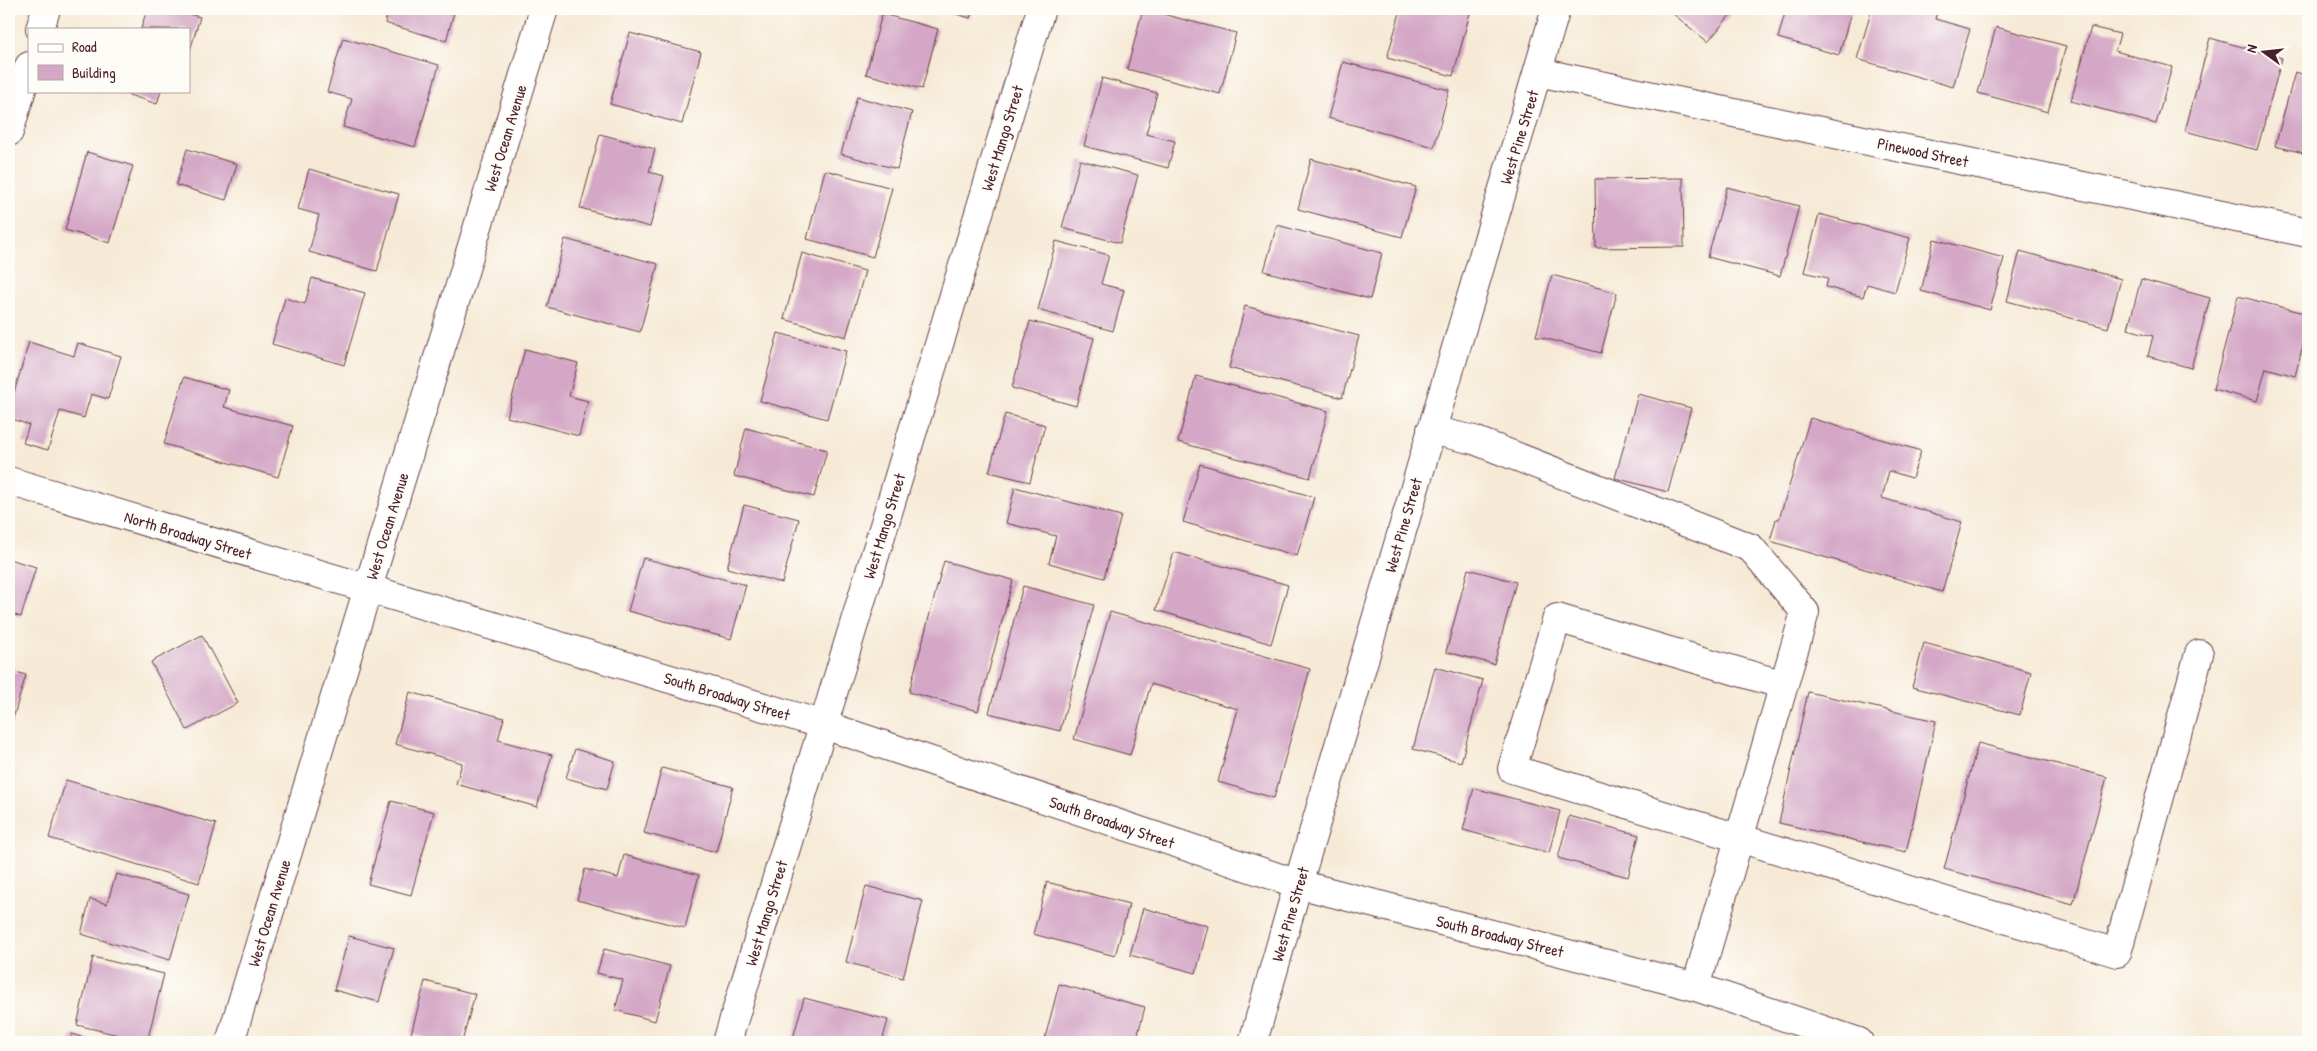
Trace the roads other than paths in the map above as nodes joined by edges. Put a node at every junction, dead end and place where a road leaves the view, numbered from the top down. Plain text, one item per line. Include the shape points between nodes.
1 (46, 9) edge
2 (544, 9) edge
3 (1041, 9) edge
4 (1556, 9) edge
5 (40, 28) edge
6 (28, 69) edge
7 (1538, 72) junction
8 (9, 132) edge
9 (2308, 233) edge
10 (1431, 430) junction
11 (9, 481) edge
12 (368, 588) junction
13 (2199, 654) dead end
14 (1784, 685) junction
15 (824, 725) junction
16 (1740, 837) junction
17 (1298, 884) junction
18 (1696, 987) junction
19 (1830, 1038) edge
20 (230, 1042) edge
21 (726, 1042) edge
22 (1254, 1042) edge
23 (1859, 1042) edge

1 - 5 street
2 - 12 street, West Ocean Avenue
3 - 15 street, West Mango Street
4 - 7 street, West Pine Street
6 - 8 street
7 - 9 street, Pinewood Street
7 - 10 street, West Pine Street
10 - 14 street via 1474,440 1751,548 1805,612
10 - 17 street, West Pine Street
11 - 12 street, North Broadway Street
12 - 15 street, South Broadway Street
12 - 20 street, West Ocean Avenue
13 - 16 street via 2117,953
14 - 16 street
14 - 16 street via 1557,618 1512,769
15 - 17 street, South Broadway Street
15 - 21 street, West Mango Street
16 - 18 street
17 - 18 street, South Broadway Street
17 - 22 street, West Pine Street
18 - 19 street, South Broadway Street
19 - 23 street, South Broadway Street

